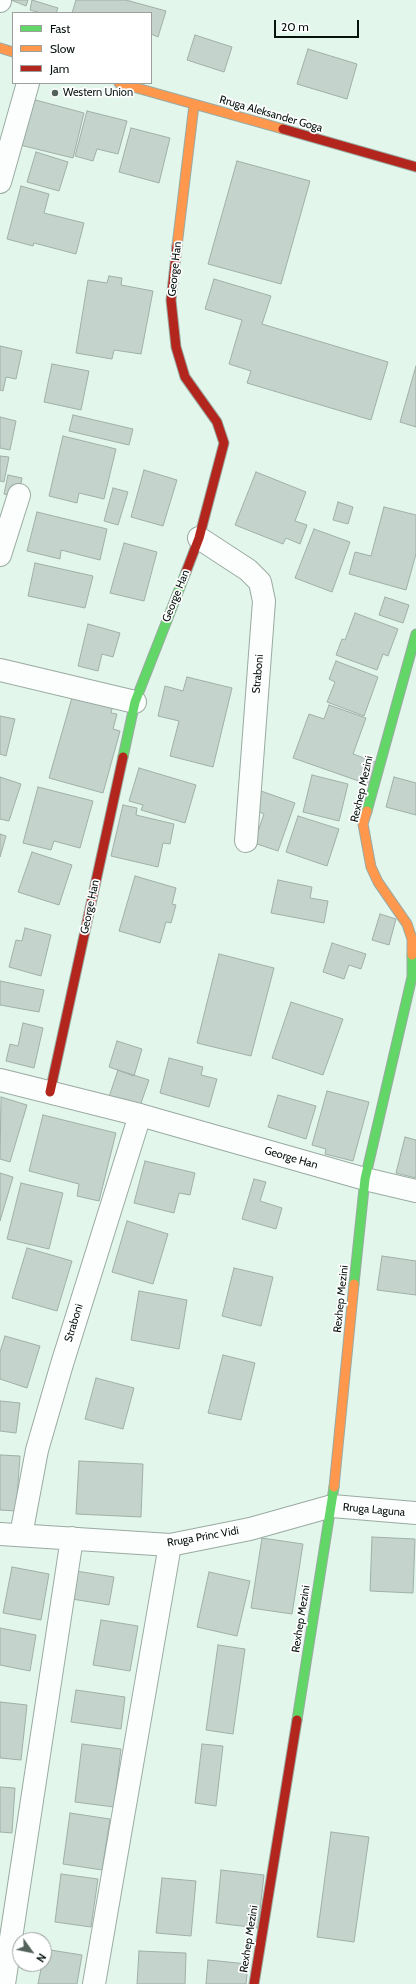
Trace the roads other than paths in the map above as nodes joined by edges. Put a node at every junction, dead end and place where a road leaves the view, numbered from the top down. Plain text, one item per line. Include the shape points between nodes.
1 (0, 48) edge
2 (12, 52) edge
3 (28, 84) edge
4 (122, 84) edge
5 (194, 105) junction
6 (416, 168) edge
7 (0, 182) edge
8 (19, 495) dead end
9 (199, 538) junction
10 (0, 555) edge
11 (416, 634) edge
12 (412, 663) edge
13 (0, 670) edge
14 (135, 702) junction
15 (246, 841) dead end
16 (0, 1080) edge
17 (50, 1092) junction
18 (140, 1115) junction
19 (365, 1179) junction
20 (416, 1191) edge
21 (332, 1506) junction
22 (416, 1513) edge
23 (11, 1535) edge
24 (72, 1538) junction
25 (170, 1545) junction
26 (4, 1984) edge
27 (94, 1984) edge
28 (254, 1984) edge

1 - 2 street
3 - 7 street
4 - 5 street, Rruga Aleksander Goga
5 - 6 street, Rruga Aleksander Goga
5 - 9 street, George Han via 171,300 176,347 185,377 217,422 224,443
8 - 10 street
9 - 14 street, George Han
9 - 15 street, Straboni via 248,570 260,582 264,601
11 - 12 street, Rexhep Mezini
12 - 19 street, Rexhep Mezini via 363,824 371,867 378,882 408,924 413,958 412,977
13 - 14 street
14 - 17 street, George Han
16 - 17 street, George Han
17 - 18 street, George Han
18 - 19 street, George Han
18 - 23 street, Straboni
19 - 20 street, George Han
19 - 21 street, Rexhep Mezini
21 - 22 street, Rruga Laguna
21 - 25 street, Rruga Princ Vidi via 250,1529
21 - 28 street, Rexhep Mezini
23 - 24 street, Rruga Princ Vidi
24 - 25 street, Rruga Princ Vidi
24 - 26 street
25 - 27 street

